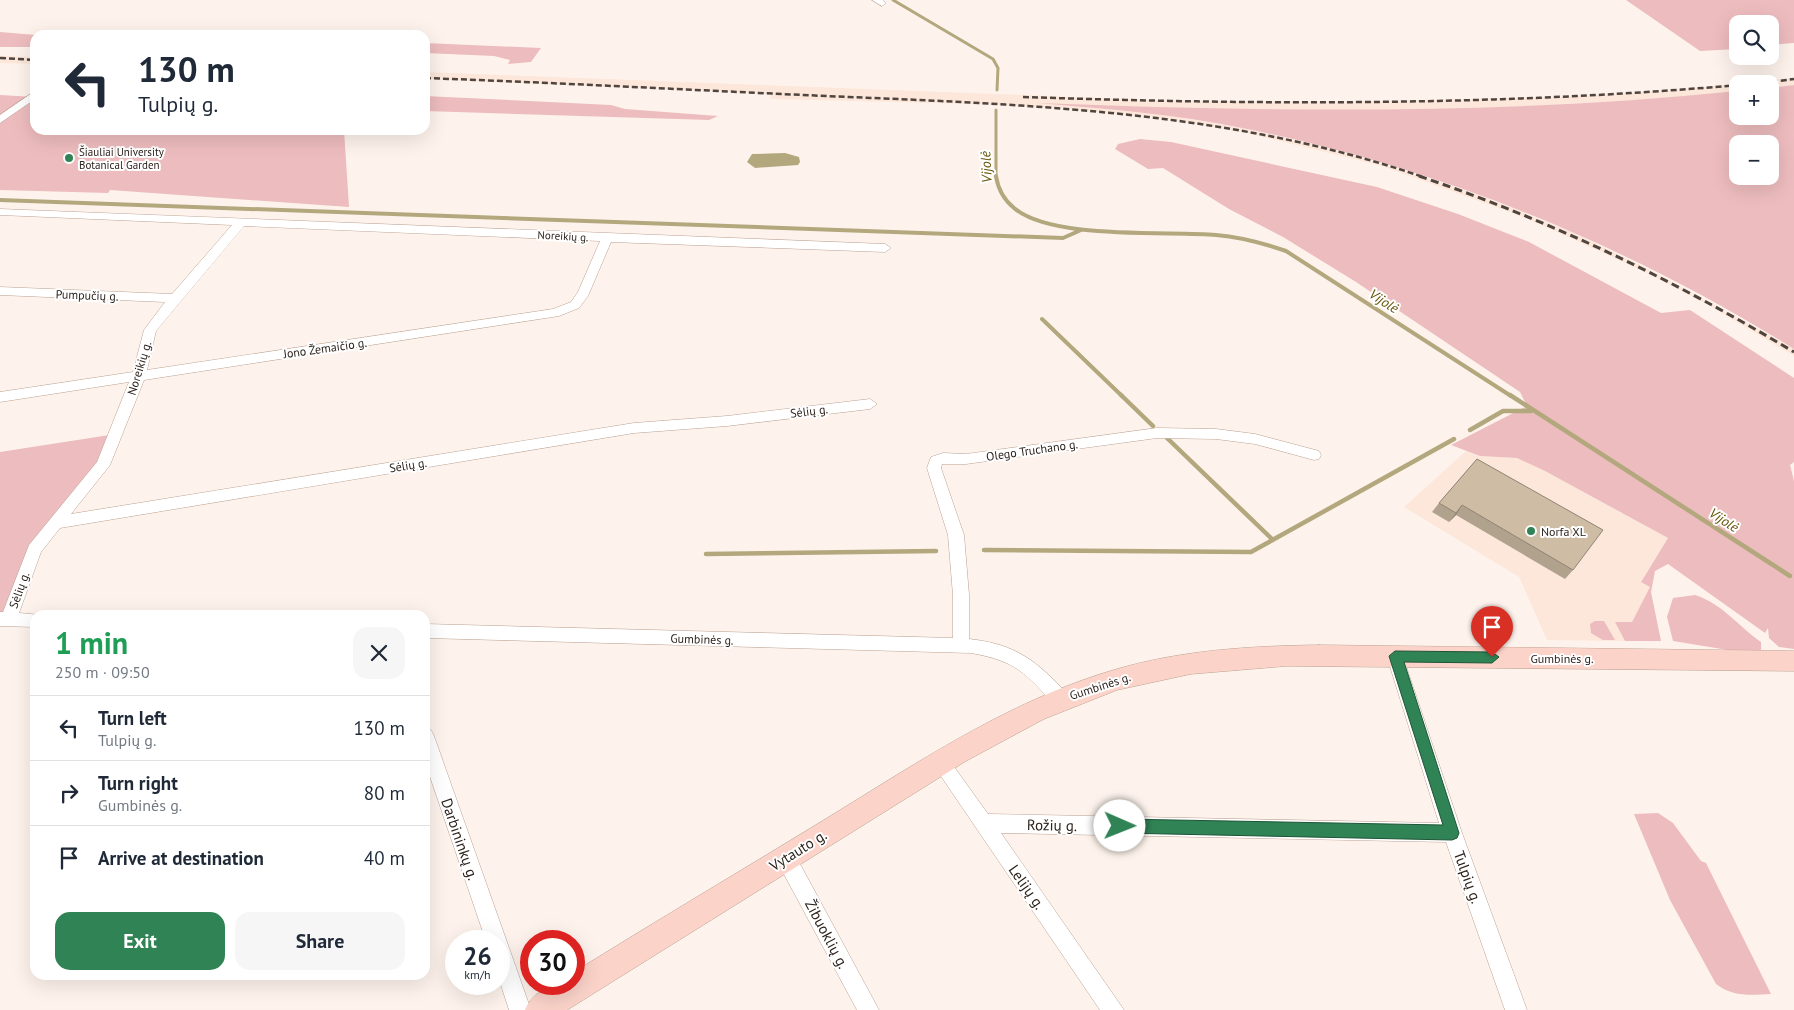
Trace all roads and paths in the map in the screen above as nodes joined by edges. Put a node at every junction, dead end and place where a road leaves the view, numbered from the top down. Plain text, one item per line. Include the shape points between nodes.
1 (30, 98) edge
2 (0, 120) edge
3 (0, 212) edge
4 (240, 223) junction
5 (607, 238) junction
6 (885, 248) dead end
7 (0, 291) edge
8 (175, 298) junction
9 (139, 375) junction
10 (0, 397) edge
11 (870, 404) dead end
12 (1314, 455) dead end
13 (54, 523) junction
14 (4, 619) edge
15 (30, 620) edge
16 (430, 631) edge
17 (961, 646) junction
18 (1395, 656) junction
19 (1794, 661) edge
20 (1061, 700) junction
21 (430, 750) edge
22 (941, 763) junction
23 (983, 823) junction
24 (1452, 833) junction
25 (786, 858) junction
26 (492, 930) edge
27 (510, 981) edge
28 (520, 1010) edge
29 (540, 1010) edge
30 (868, 1010) edge
31 (1113, 1010) edge
32 (1516, 1010) edge

1 - 2 street
3 - 4 street, Noreikių g.
4 - 5 street, Noreikių g.
4 - 8 street, Noreikių g.
5 - 6 street, Noreikių g.
5 - 9 street, Jono Žemaičio g. via 584,293 575,305 555,313
7 - 8 street, Pumpučių g.
8 - 9 street, Noreikių g. via 150,330
9 - 10 street, Jono Žemaičio g.
9 - 13 street, Noreikių g. via 103,465
11 - 13 street, Sėlių g. via 634,428
12 - 17 street, Olego Truchano g. via 1245,438 1157,433 936,461 934,468 956,535
13 - 14 street, Sėlių g. via 34,549
14 - 15 street
16 - 17 street, Gumbinės g.
17 - 20 street, Gumbinės g. via 992,649 1022,660
18 - 19 main road, Gumbinės g.
18 - 20 main road, Gumbinės g. via 1208,660 1108,682
18 - 24 street, Tulpių g.
20 - 22 main road, Vytauto g. via 1003,727
21 - 26 street, Darbininkų g.
22 - 23 street, Lelijų g.
22 - 25 main road, Vytauto g.
23 - 24 street, Rožių g.
23 - 31 street, Lelijų g.
24 - 32 street, Tulpių g.
25 - 29 main road, Vytauto g.
25 - 30 street, Žibuoklių g.
27 - 28 street

